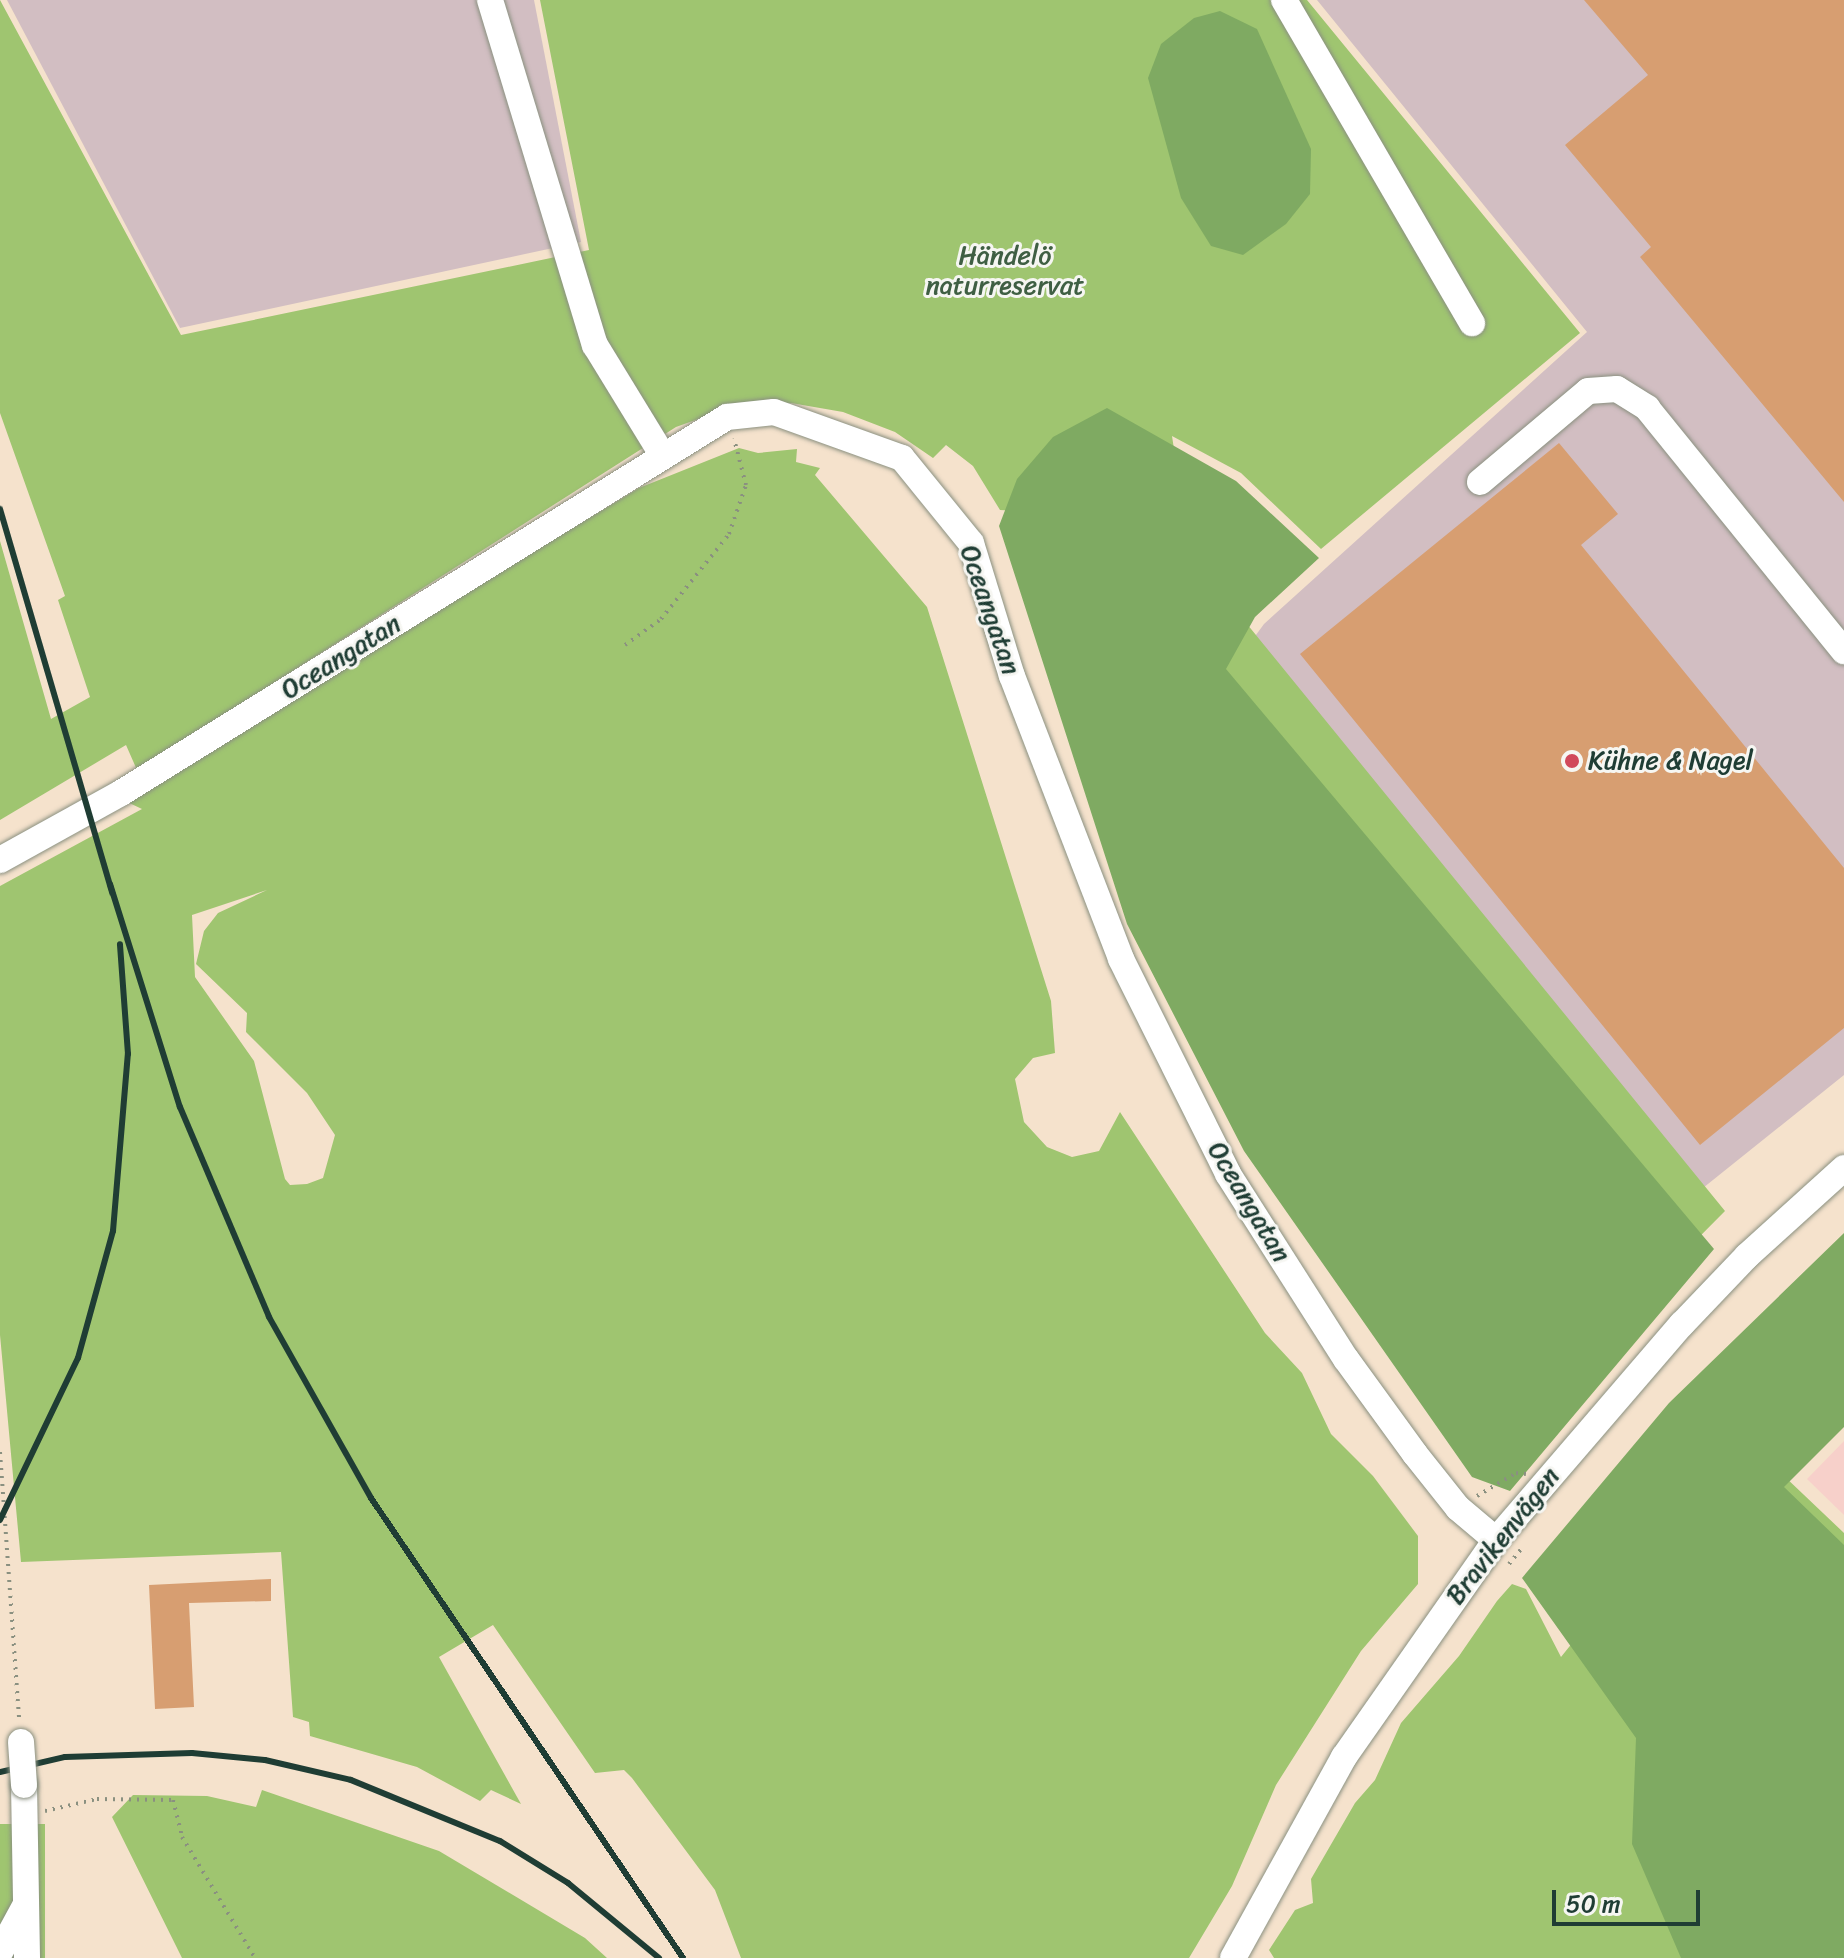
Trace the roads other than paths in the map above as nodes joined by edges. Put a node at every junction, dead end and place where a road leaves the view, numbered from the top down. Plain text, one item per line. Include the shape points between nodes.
1 (490, 0) edge
2 (1284, 0) edge
3 (1472, 323) dead end
4 (663, 456) junction
5 (1480, 482) dead end
6 (1844, 651) edge
7 (0, 860) edge
8 (1844, 1168) edge
9 (1496, 1540) junction
10 (21, 1742) road end
11 (26, 1904) junction
12 (0, 1952) edge
13 (27, 1958) edge
14 (1233, 1958) edge

1 - 4 street via 595,345
2 - 3 street
4 - 7 street, Oceangatan via 121,793
4 - 9 street, Oceangatan via 727,417 774,412 902,458 971,543 1012,676 1121,959 1228,1174 1346,1359 1415,1454 1458,1508
5 - 6 street via 1588,391 1617,389 1647,408
8 - 9 street, Bravikenvägen via 1682,1324
9 - 14 street, Bravikenvägen via 1344,1757
10 - 11 street, bridge
11 - 12 street
11 - 13 street

